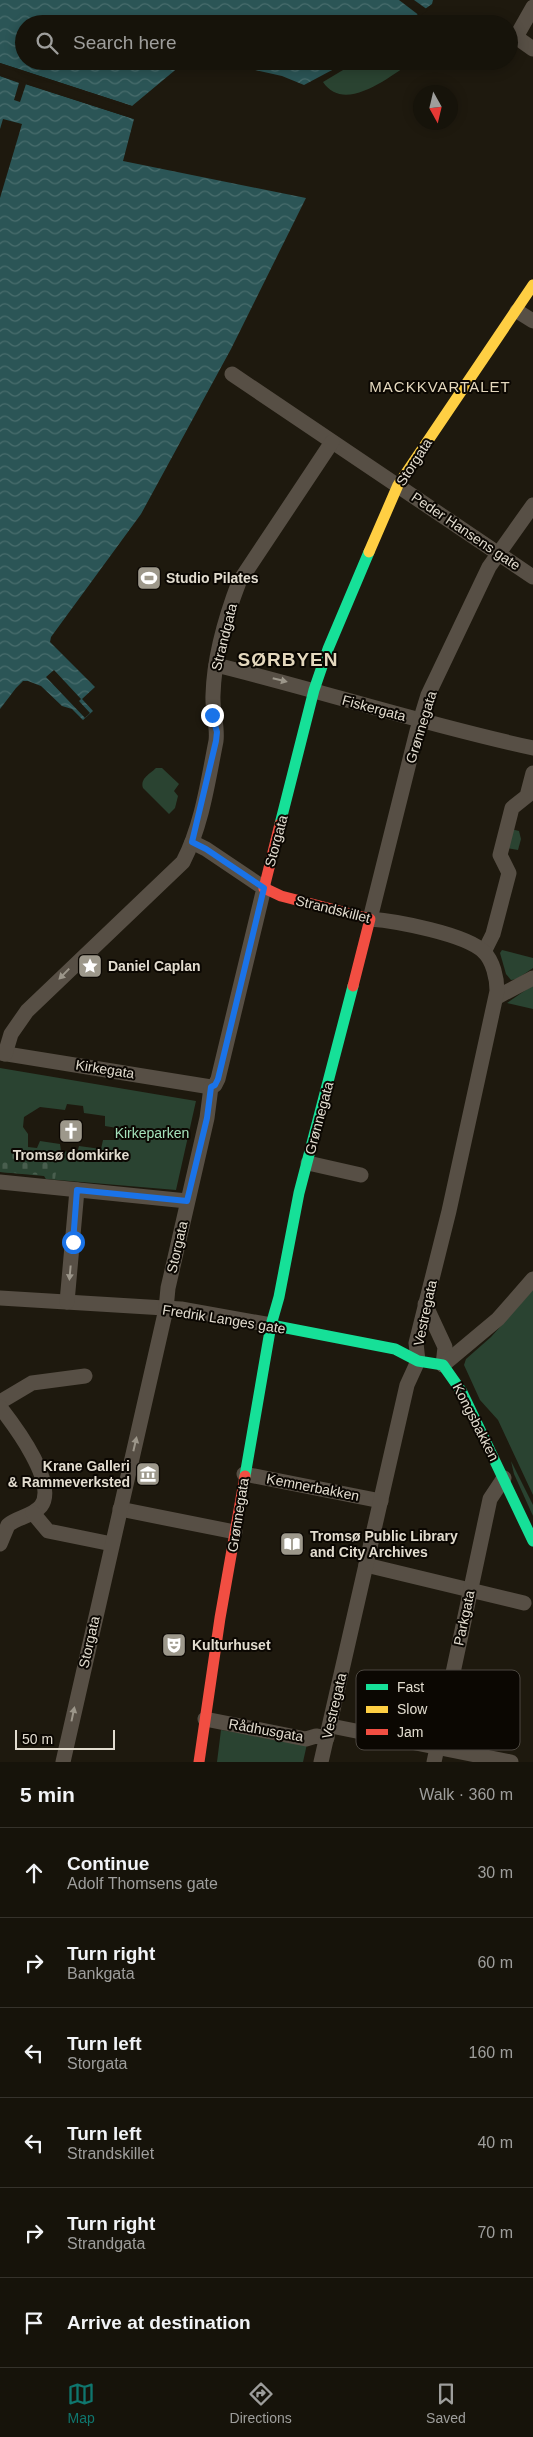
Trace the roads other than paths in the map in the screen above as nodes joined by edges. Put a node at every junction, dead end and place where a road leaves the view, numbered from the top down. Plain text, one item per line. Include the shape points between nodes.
1 (533, 7) edge
2 (518, 33) edge
3 (518, 38) edge
4 (533, 49) edge
5 (533, 285) edge
6 (517, 311) junction
7 (533, 321) edge
8 (232, 374) dead end
9 (332, 442) junction
10 (398, 485) junction
11 (533, 505) edge
12 (499, 555) junction
13 (533, 577) edge
14 (216, 665) junction
15 (314, 690) junction
16 (421, 720) junction
17 (533, 748) edge
18 (533, 773) edge
19 (192, 842) junction
20 (264, 888) junction
21 (370, 919) junction
22 (484, 952) junction
23 (533, 978) edge
24 (497, 997) junction
25 (2, 1053) edge
26 (211, 1087) junction
27 (308, 1163) junction
28 (361, 1174) dead end
29 (0, 1182) edge
30 (77, 1190) junction
31 (187, 1201) junction
32 (533, 1279) edge
33 (0, 1298) edge
34 (68, 1302) junction
35 (425, 1304) junction
36 (166, 1309) junction
37 (271, 1325) junction
38 (418, 1360) junction
39 (443, 1365) junction
40 (85, 1376) dead end
41 (0, 1402) edge
42 (0, 1407) edge
43 (244, 1474) junction
44 (504, 1478) junction
45 (381, 1501) junction
46 (120, 1509) junction
47 (33, 1513) junction
48 (235, 1532) junction
49 (533, 1541) edge
50 (0, 1544) edge
51 (112, 1544) junction
52 (366, 1566) junction
53 (470, 1592) junction
54 (524, 1602) dead end
55 (453, 1670) edge
56 (205, 1719) junction
57 (329, 1732) junction
58 (356, 1738) edge
59 (412, 1750) edge
60 (435, 1755) edge
61 (62, 1762) edge
62 (199, 1762) edge
63 (321, 1762) edge
64 (511, 1762) edge

1 - 2 street
3 - 4 street
5 - 6 street, Storgata
6 - 7 street
6 - 10 street, Storgata
8 - 9 street
9 - 10 street, Peder Hansens gate
9 - 14 street, Strandgata via 239,582
10 - 12 street, Peder Hansens gate
10 - 15 street, Storgata via 328,649
11 - 12 street, Grønnegata
12 - 13 street, Peder Hansens gate
12 - 16 street, Grønnegata via 489,567 468,609 428,696
14 -> 15 street, Fiskergata
14 - 19 street, Strandgata via 212,715 216,741
15 - 16 street, Fiskergata
15 - 20 street, Storgata
16 - 17 street, Fiskergata
16 - 21 street, Grønnegata
18 - 22 street via 527,796 512,808 500,856 508,873 493,934
19 - 20 street, Strandskillet
19 -> 25 street, Strandgata via 183,862 23,1015
20 - 21 street, Strandskillet via 281,896
20 - 26 street, Storgata via 218,1079
21 - 22 street, Strandskillet via 391,921 467,941
21 - 27 street, Grønnegata
22 - 24 street, Vestregata via 496,979
23 - 24 street
24 - 35 street, Vestregata
25 - 26 street, Kirkegata
26 - 31 street, Storgata
27 - 28 street
27 - 37 street, Grønnegata
29 - 30 street
30 - 31 street
30 -> 34 street
31 - 36 street, Storgata
32 - 39 street via 498,1319
33 - 34 street, Fredrik Langes gate
34 - 36 street, Fredrik Langes gate
35 - 38 street, Vestregata via 416,1343
35 - 39 street via 445,1347
36 - 37 street, Fredrik Langes gate
46 -> 36 street, Storgata
37 - 38 street, Fredrik Langes gate via 395,1350
37 - 43 street, Grønnegata
38 - 39 street, Fredrik Langes gate
38 - 45 street, Vestregata via 407,1385
39 - 44 street, Kongsbakken via 462,1392
40 - 41 street via 32,1383
42 - 47 street via 35,1459 43,1502
43 - 45 street, Kemnerbakken
43 - 48 street, Grønnegata
44 - 49 street, Kongsbakken
44 - 53 street, Parkgata via 490,1499
45 - 52 street, Vestregata
46 - 48 street
46 - 51 street, Storgata
47 - 50 street via 13,1520
47 - 51 street via 48,1531
48 - 56 street, Grønnegata
61 -> 51 street, Storgata
52 - 53 street
52 - 57 street, Vestregata
53 - 54 street
53 - 55 street, Parkgata
56 - 57 street, Rådhusgata via 306,1738
56 - 62 street, Grønnegata
57 - 58 street, Rådhusgata
57 - 63 street, Vestregata
59 - 60 street, Rådhusgata
60 - 64 street, Rådhusgata

